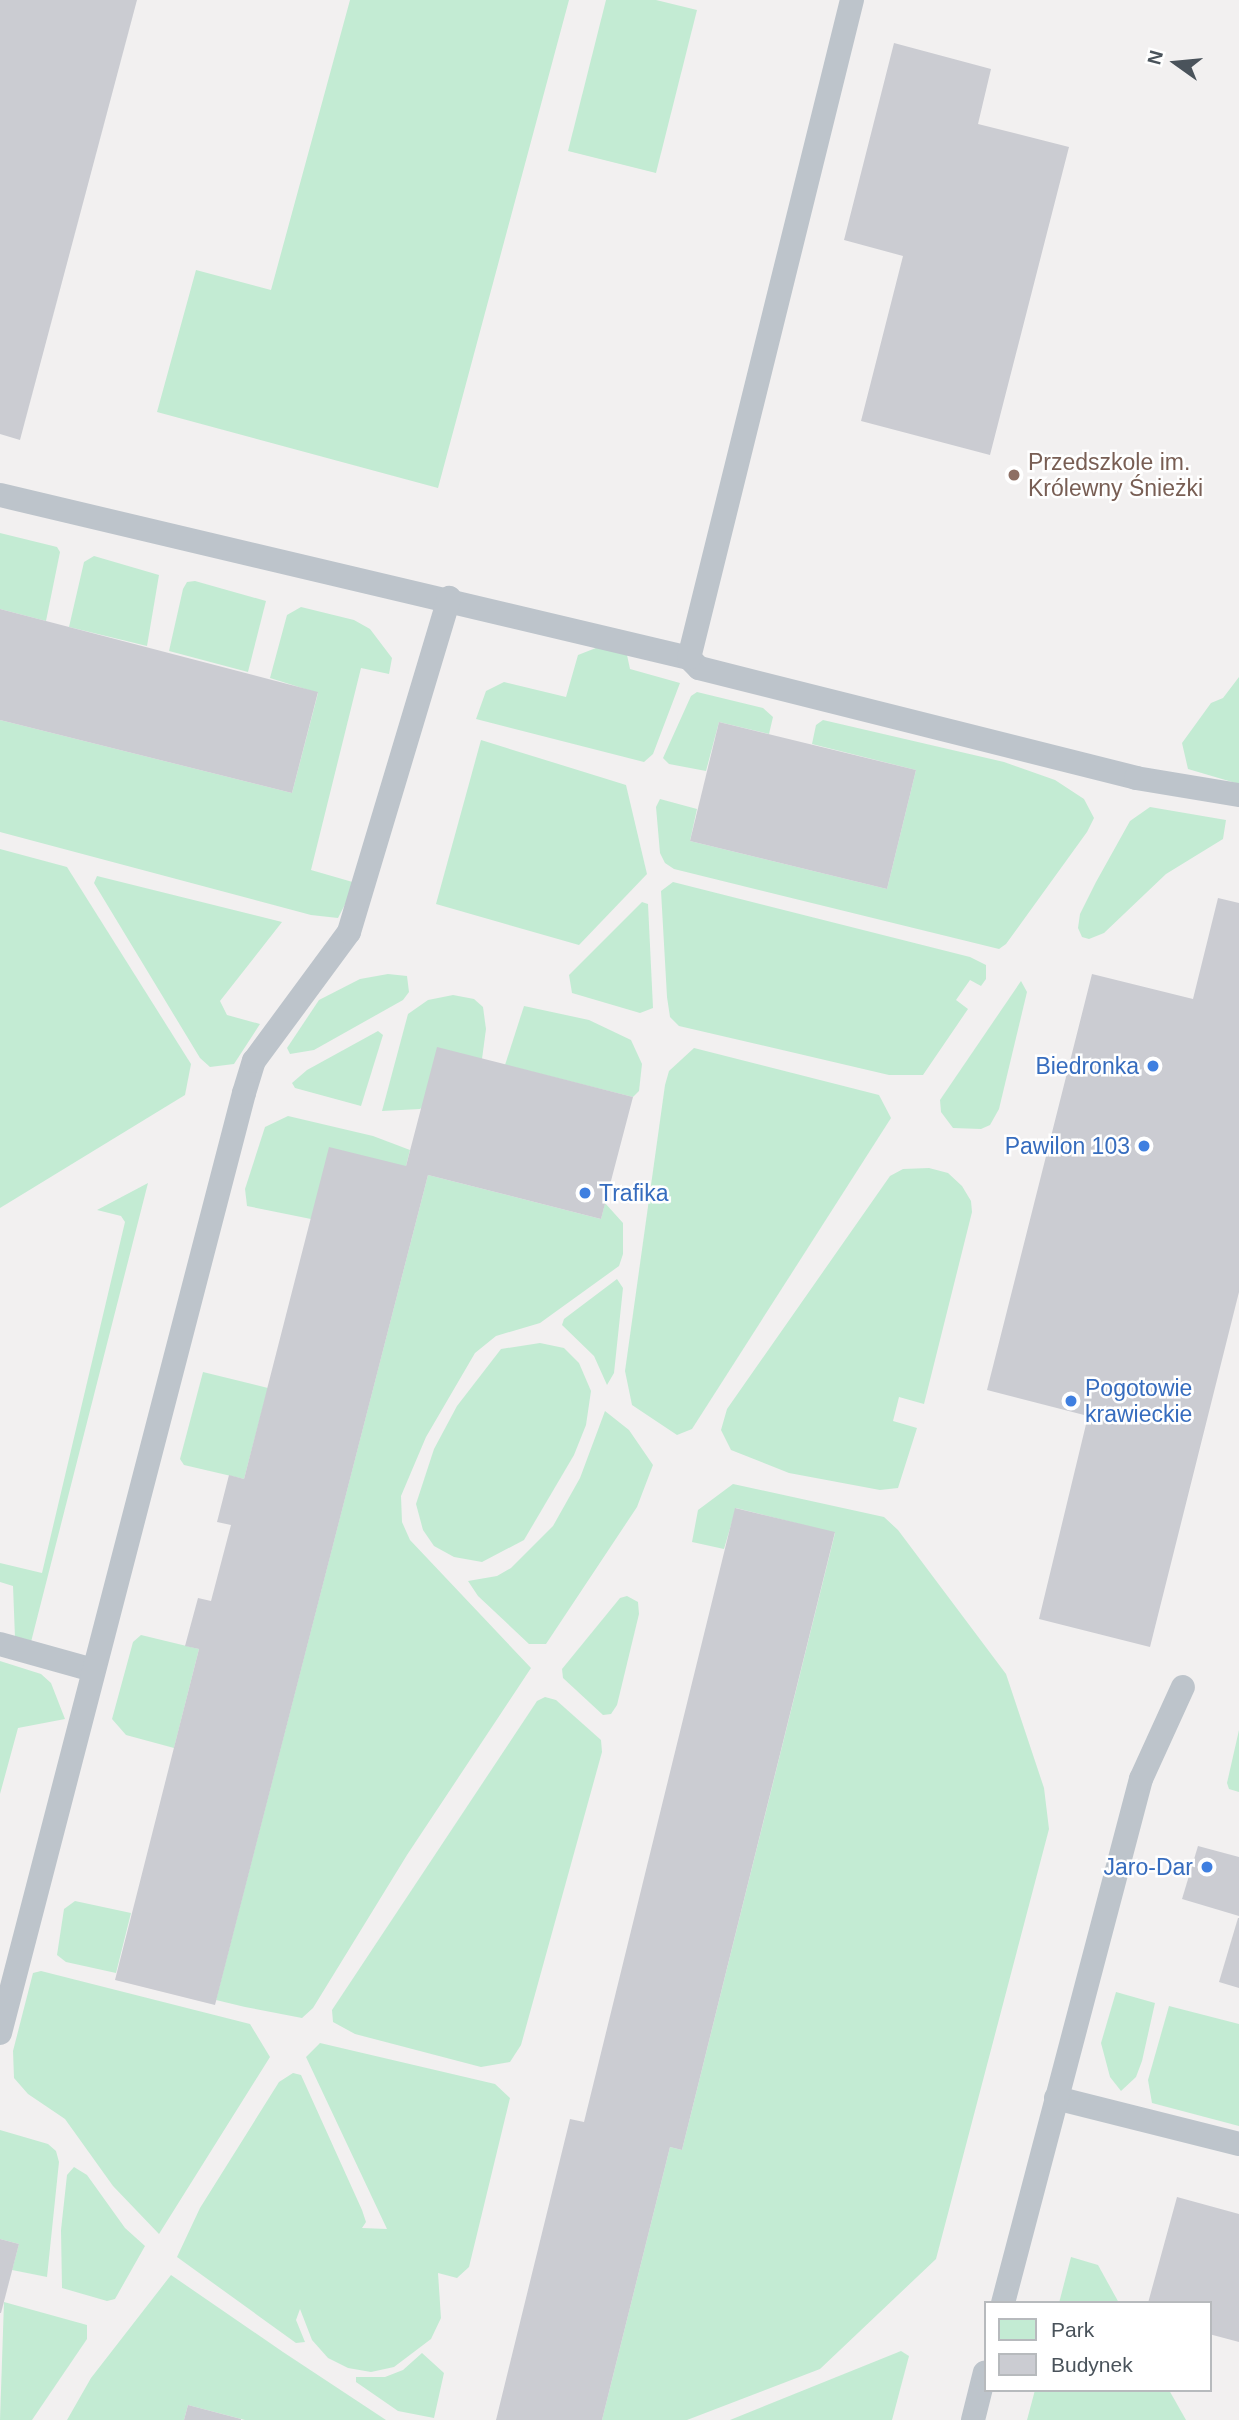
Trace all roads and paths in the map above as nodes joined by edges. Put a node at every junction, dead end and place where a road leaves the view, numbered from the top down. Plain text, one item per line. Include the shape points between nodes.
1 (852, 0) edge
2 (0, 495) edge
3 (449, 598) junction
4 (689, 657) junction
5 (1239, 795) edge
6 (0, 1644) edge
7 (93, 1670) junction
8 (1183, 1687) dead end
9 (0, 2032) edge
10 (1056, 2098) junction
11 (1239, 2144) edge
12 (1004, 2301) edge
13 (984, 2376) edge
14 (973, 2420) edge

1 - 4 lane
2 - 3 lane
3 - 4 lane
3 - 7 lane via 349,932 251,1072
4 - 5 lane via 699,668 1136,778
6 - 7 lane
7 - 9 lane
8 - 10 lane via 1141,1779
10 - 11 lane
10 - 12 lane
13 - 14 lane

